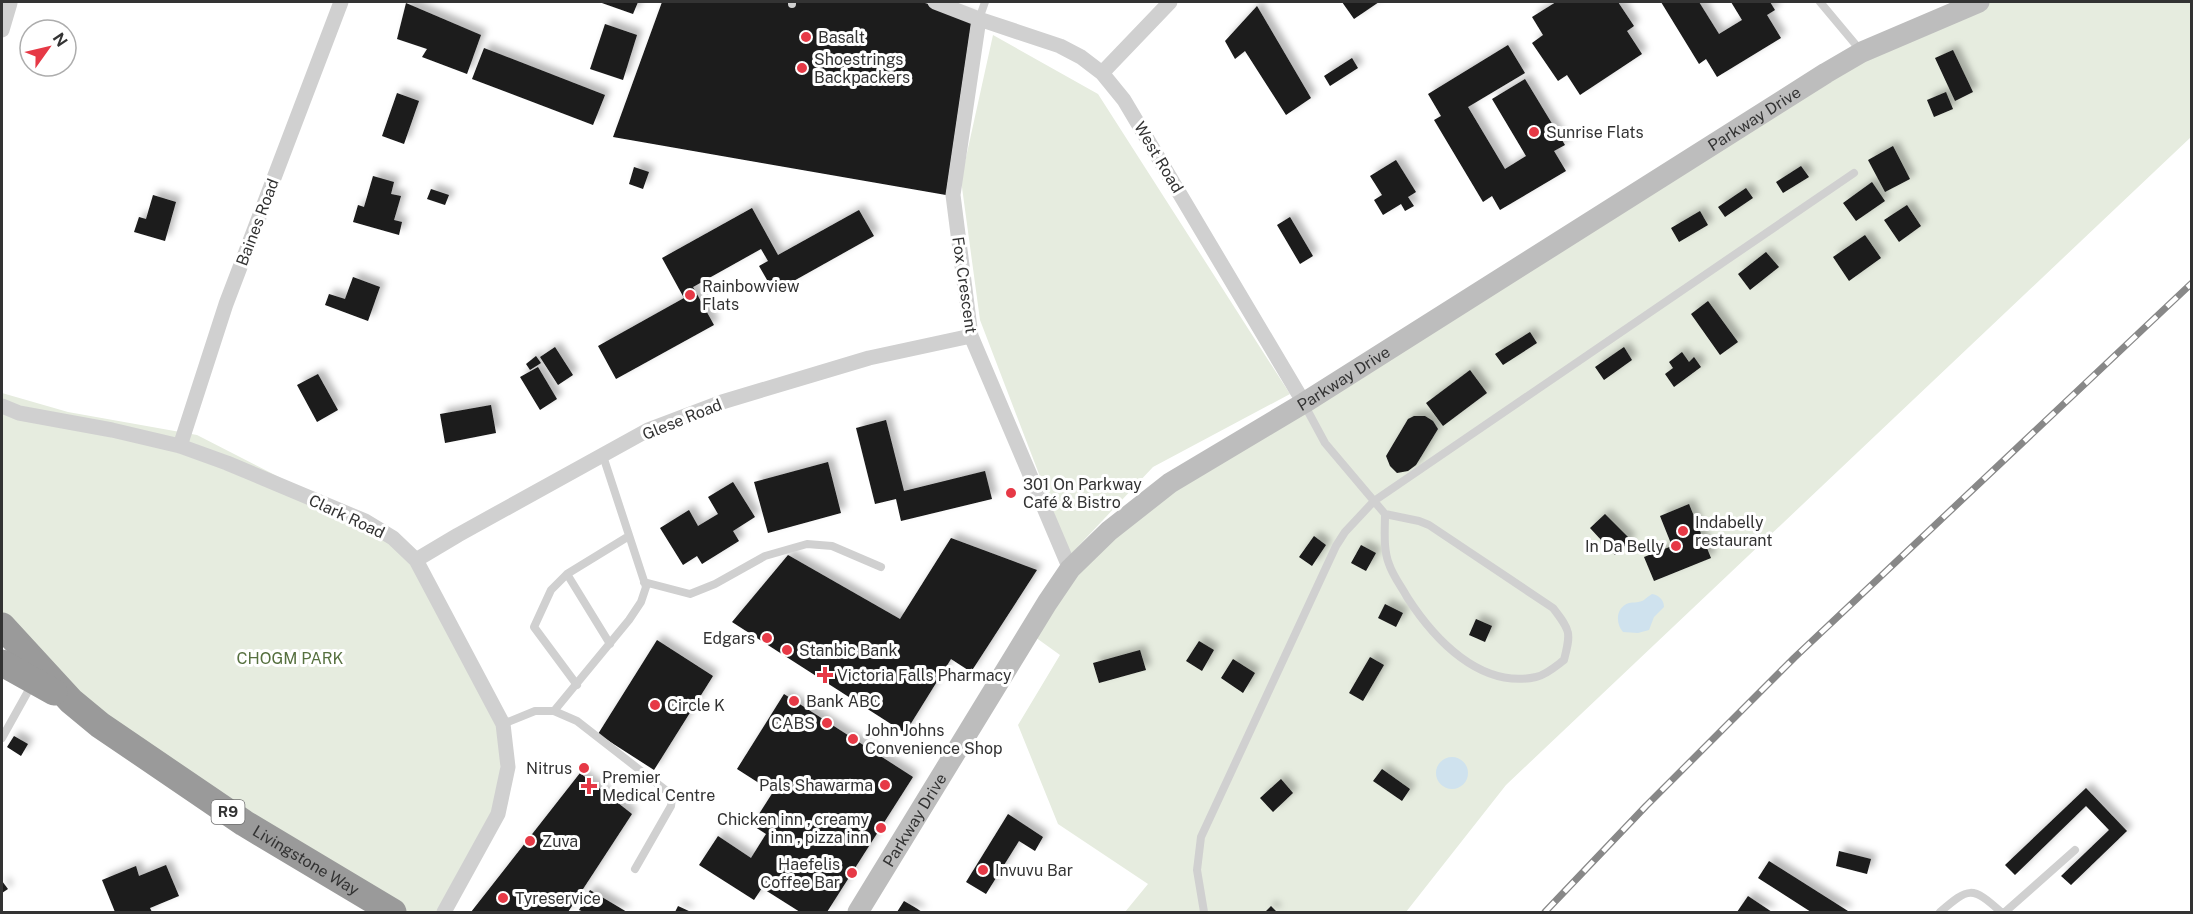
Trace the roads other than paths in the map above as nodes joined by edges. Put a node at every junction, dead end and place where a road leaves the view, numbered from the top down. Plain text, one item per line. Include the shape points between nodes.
1 (341, 2) edge
2 (935, 2) edge
3 (985, 2) edge
4 (1170, 2) edge
5 (1820, 2) edge
6 (1979, 2) edge
7 (10, 3) edge
8 (979, 19) junction
9 (2, 30) edge
10 (1862, 52) junction
11 (1102, 73) junction
12 (1854, 173) dead end
13 (971, 336) junction
14 (1304, 403) junction
15 (2, 406) edge
16 (180, 446) junction
17 (603, 456) junction
18 (1374, 501) junction
19 (1385, 514) junction
20 (629, 536) junction
21 (417, 560) junction
22 (881, 567) dead end
23 (1070, 569) junction
24 (567, 574) junction
25 (644, 582) junction
26 (2, 626) edge
27 (610, 644) junction
28 (2, 663) edge
29 (33, 682) junction
30 (576, 685) junction
31 (71, 701) junction
32 (554, 711) junction
33 (503, 724) junction
34 (2, 738) edge
35 (2074, 850) dead end
36 (635, 870) dead end
37 (393, 912) edge
38 (444, 912) edge
39 (858, 912) edge
40 (1204, 912) edge
41 (1940, 912) edge
42 (2001, 912) edge
43 (2006, 912) edge

1 - 16 street, Baines Road via 226,304
2 - 8 street, West Road
3 - 8 lane
4 - 11 street
5 - 10 lane
6 - 10 street, Parkway Drive
7 - 9 street
8 - 11 street, West Road via 1060,46
8 - 13 street, Fox Crescent via 953,195
10 - 14 street, Parkway Drive
11 - 14 street, West Road via 1124,100
12 - 18 lane
13 - 17 street, Glese Road via 869,358 722,402 648,430
13 - 23 street, Fox Crescent
14 - 18 lane via 1325,442
14 - 23 street, Parkway Drive via 1170,483 1109,531
15 - 16 street, Clark Road via 19,413
16 - 21 street, Clark Road via 365,521 393,538
17 - 20 lane
17 - 21 street, Glese Road
18 - 19 lane
18 - 40 lane via 1336,546 1201,837 1197,870
19 - 19 lane via 1385,550 1393,574 1416,610 1449,649 1492,674 1510,678 1538,677 1564,660 1568,626 1553,608 1429,525
20 - 24 lane
20 - 25 lane
21 - 33 street, Clark Road
22 - 25 lane via 832,546 807,544 765,556 690,594
23 - 39 street, Parkway Drive
24 - 27 lane
24 - 30 lane via 551,590 534,627
25 - 27 lane via 641,602
26 - 31 highway, Livingstone Way / R9
27 - 30 lane
28 - 29 highway, Livingstone Way / R9
29 - 31 highway, Livingstone Way / R9
29 - 34 lane
30 - 32 lane
31 - 37 highway, Livingstone Way / R9 via 142,755 244,823
32 - 33 lane via 535,711
32 - 36 lane via 577,721 672,798
33 - 38 street, Clark Road via 508,767 498,814
35 - 43 lane
41 - 42 lane via 1960,895 1970,893 1981,894

